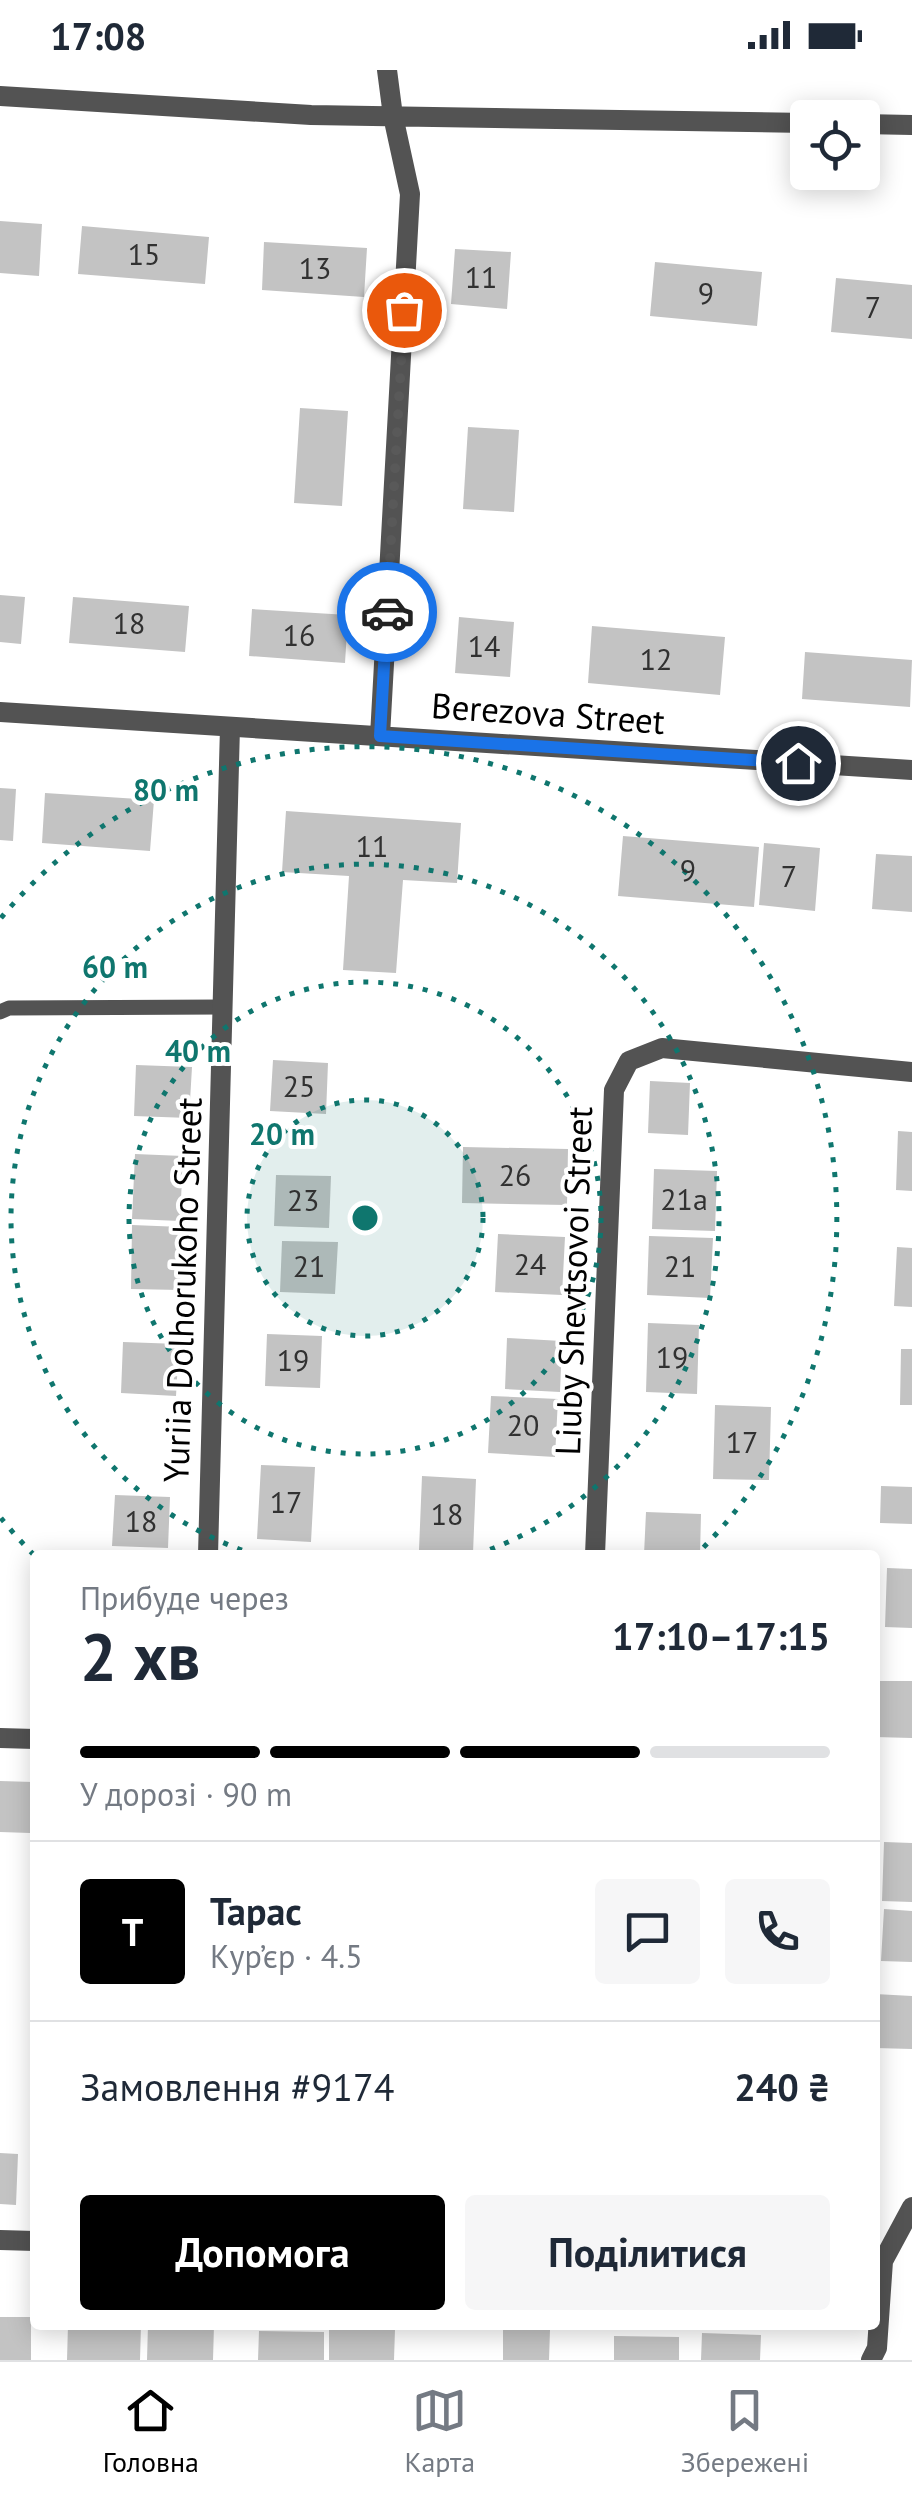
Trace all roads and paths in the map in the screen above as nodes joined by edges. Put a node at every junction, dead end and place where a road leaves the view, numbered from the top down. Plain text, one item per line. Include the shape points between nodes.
1 (387, 70) edge
2 (0, 96) edge
3 (393, 116) junction
4 (790, 123) edge
5 (880, 124) edge
6 (912, 125) edge
7 (0, 712) edge
8 (230, 727) junction
9 (380, 736) junction
10 (912, 770) edge
11 (223, 1007) junction
12 (0, 1012) edge
13 (912, 1072) edge
14 (208, 1550) edge
15 (595, 1550) edge
16 (0, 1738) edge
17 (30, 1739) edge
18 (912, 2207) edge
19 (0, 2240) edge
20 (30, 2241) edge
21 (880, 2259) edge
22 (877, 2330) edge
23 (871, 2360) edge

1 - 3 street
2 - 3 street
3 - 4 street
3 - 9 street via 410,194
5 - 6 street
7 - 8 street, Berezova Street
8 - 9 street, Berezova Street
8 - 11 street, Yuriia Dolhorukoho Street
9 - 10 street, Berezova Street
11 - 12 lane
11 - 14 street, Yuriia Dolhorukoho Street
13 - 15 street, Liuby Shevtsovoi Street via 662,1048 628,1060 614,1090
16 - 17 street
18 - 21 street
19 - 20 street
22 - 23 street

